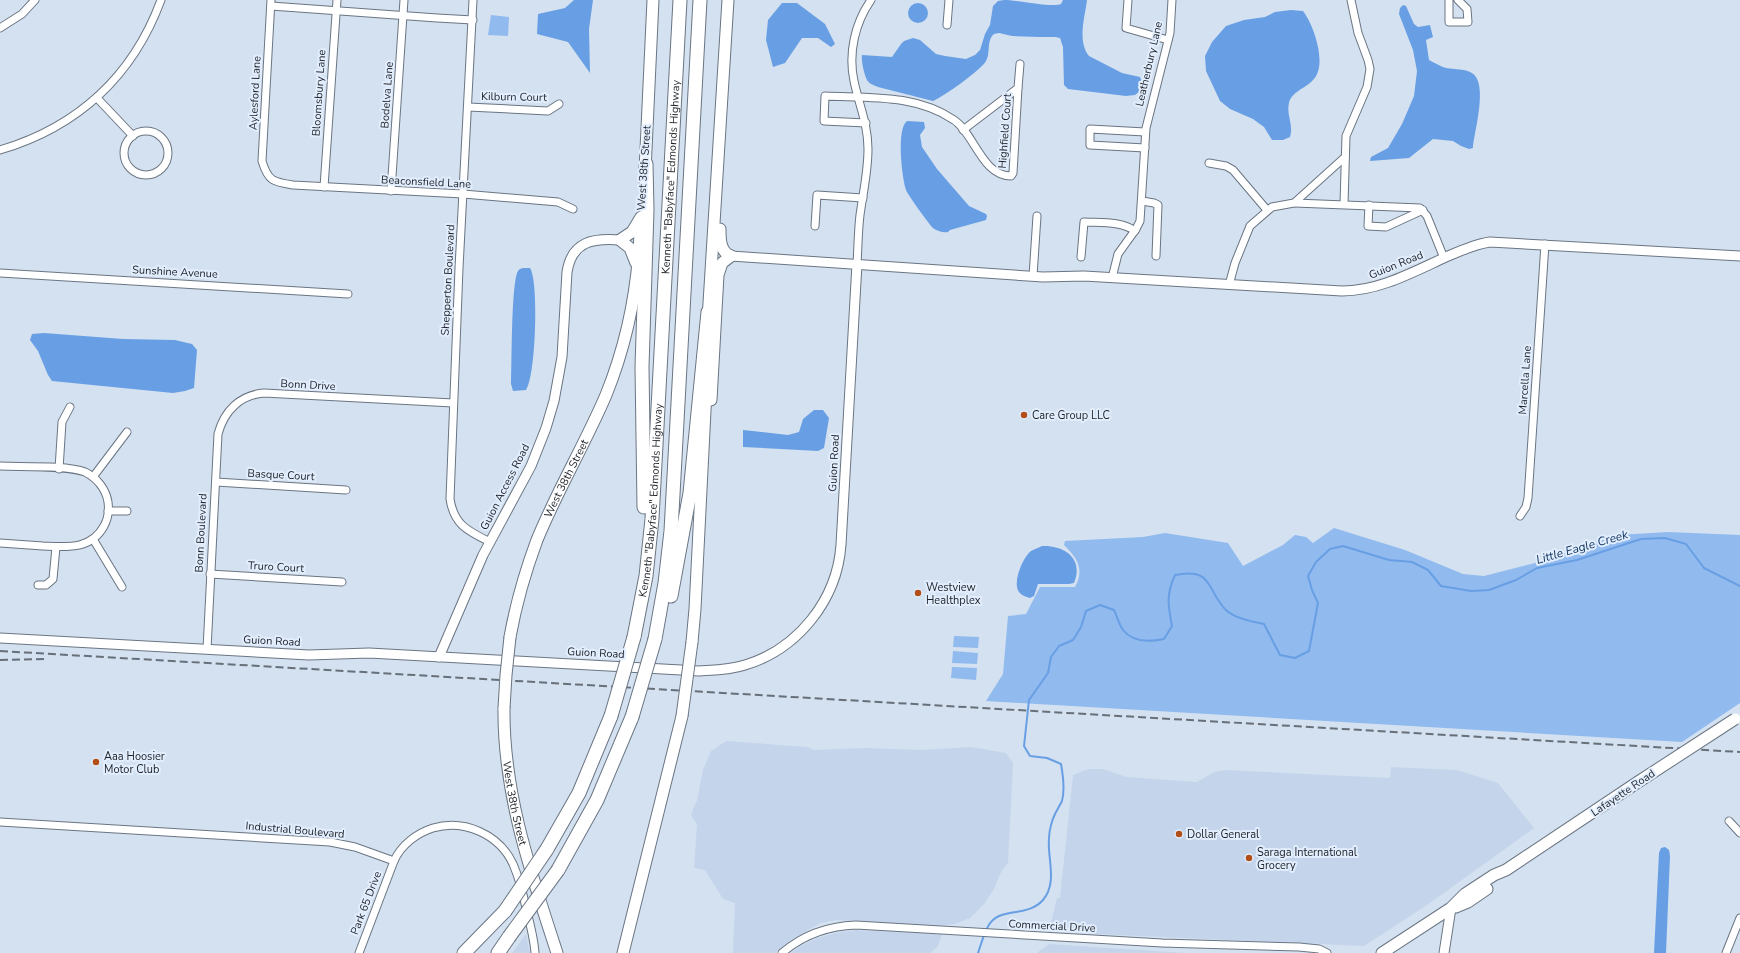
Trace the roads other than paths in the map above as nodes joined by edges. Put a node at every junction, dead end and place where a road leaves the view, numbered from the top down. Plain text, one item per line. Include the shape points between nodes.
1 (35, 0) edge
2 (161, 0) edge
3 (337, 0) edge
4 (404, 0) edge
5 (474, 0) edge
6 (653, 0) edge
7 (680, 0) edge
8 (700, 0) edge
9 (728, 0) edge
10 (871, 0) edge
11 (949, 0) edge
12 (1128, 0) edge
13 (1172, 0) edge
14 (1351, 0) edge
15 (1449, 0) edge
16 (1458, 0) edge
17 (271, 3) edge
18 (336, 11) junction
19 (404, 16) junction
20 (472, 20) junction
21 (948, 25) dead end
22 (0, 28) edge
23 (1168, 40) junction
24 (1020, 64) dead end
25 (1018, 88) junction
26 (97, 98) junction
27 (859, 98) junction
28 (559, 104) dead end
29 (468, 107) junction
30 (866, 123) junction
31 (963, 130) junction
32 (1145, 132) junction
33 (133, 136) junction
34 (1145, 148) junction
35 (0, 150) edge
36 (1346, 157) junction
37 (1209, 163) dead end
38 (646, 164) junction
39 (276, 183) joint
40 (324, 187) junction
41 (717, 188) junction
42 (390, 191) junction
43 (463, 194) junction
44 (863, 198) junction
45 (1142, 201) junction
46 (1294, 203) junction
47 (1344, 204) junction
48 (1369, 205) junction
49 (573, 209) dead end
50 (1267, 210) junction
51 (1422, 210) junction
52 (1037, 216) dead end
53 (641, 217) junction
54 (815, 226) dead end
55 (1135, 231) junction
56 (620, 240) junction
57 (1546, 244) junction
58 (731, 256) junction
59 (1156, 256) dead end
60 (1740, 256) edge
61 (1081, 257) dead end
62 (1444, 258) junction
63 (857, 264) junction
64 (637, 268) junction
65 (0, 273) edge
66 (1033, 276) junction
67 (1112, 278) junction
68 (1229, 285) junction
69 (348, 294) dead end
70 (708, 312) junction
71 (453, 402) junction
72 (70, 407) dead end
73 (223, 419) joint
74 (127, 432) dead end
75 (703, 454) junction
76 (0, 466) edge
77 (59, 469) junction
78 (93, 477) junction
79 (216, 482) junction
80 (346, 490) dead end
81 (108, 511) junction
82 (127, 511) dead end
83 (1520, 516) dead end
84 (93, 539) junction
85 (490, 542) junction
86 (0, 543) edge
87 (56, 547) junction
88 (210, 574) junction
89 (646, 576) junction
90 (342, 582) dead end
91 (38, 585) dead end
92 (122, 587) dead end
93 (0, 638) edge
94 (655, 638) junction
95 (207, 649) junction
96 (439, 656) junction
97 (1737, 717) edge
98 (1729, 821) dead end
99 (0, 822) edge
100 (1740, 833) edge
101 (394, 861) junction
102 (1451, 908) junction
103 (1740, 918) edge
104 (1444, 952) edge
105 (359, 953) edge
106 (464, 953) edge
107 (498, 953) edge
108 (535, 953) edge
109 (557, 953) edge
110 (623, 953) edge
111 (782, 953) edge
112 (1327, 953) edge
113 (1382, 953) edge
114 (1726, 953) edge

1 - 22 street via 22,14
2 - 26 street via 147,34 132,58
3 - 18 street, Bloomsbury Lane
4 - 19 street, Bodelva Lane
5 - 20 street, Shepperton Boulevard
6 - 38 main road, West 38th Street
7 - 89 highway, Kenneth "Babyface" Edmonds Highway via 652,519
8 - 94 highway, Kenneth "Babyface" Edmonds Highway via 671,531
9 - 41 main road
10 - 27 street via 859,21 853,44 853,72
11 - 21 street
12 - 23 street via 1126,28
13 - 23 street, Leatherbury Lane
14 - 36 street via 1358,33 1370,69 1367,87 1346,136
15 - 16 street via 1449,22 1468,22 1467,9
17 - 18 street
17 - 39 street, Aylesford Lane via 262,161 266,174
18 - 19 street
18 - 40 street, Bloomsbury Lane
19 - 20 street
19 - 42 street, Bodelva Lane
20 - 29 street, Shepperton Boulevard
23 - 32 street, Leatherbury Lane
24 - 25 street, Highfield Court
25 - 31 street, Highfield Court
25 - 31 street, Highfield Court via 1012,175 1000,174 991,168
26 - 33 street
26 - 35 street via 54,128 31,140
27 - 30 street
27 - 30 street, Highfield Court via 825,96 824,121
27 - 31 street, Highfield Court via 891,99 922,105 954,119
28 - 29 street, Kilburn Court via 548,110
29 - 43 street, Shepperton Boulevard
30 - 44 street via 868,156
32 - 34 street, Leatherbury Lane
32 - 34 street via 1090,129 1090,145
33 - 33 street via 124,151 131,168 145,174 161,169 168,158 166,143 160,136 147,131
34 - 45 street, Leatherbury Lane
36 - 46 street
36 - 47 street
37 - 50 street via 1233,170
38 - 53 main road, West 38th Street
38 - 89 highway via 642,367
39 - 40 street, Beaconsfield Lane
40 - 42 street, Beaconsfield Lane
41 - 58 main road via 720,240 724,252
41 - 70 main road
42 - 43 street, Beaconsfield Lane
43 - 49 street, Beaconsfield Lane via 558,202
43 - 71 street, Shepperton Boulevard
44 - 54 street via 817,195
44 - 63 street
45 - 55 street, Leatherbury Lane
45 - 59 street via 1158,205
46 - 47 street
46 - 50 street
47 - 48 street
48 - 51 street via 1416,207
48 - 51 street via 1368,226 1386,227
50 - 68 street via 1248,229
51 - 62 street via 1427,216
52 - 66 street
53 - 56 main road via 630,234
53 - 64 main road, West 38th Street
55 - 61 street via 1121,224 1084,222
55 - 67 street, Leatherbury Lane via 1118,254
56 - 64 main road via 630,248
56 - 85 street, Guion Access Road via 602,239 588,242 579,247 571,259 567,272 562,357 553,407 531,466
57 - 60 street, Guion Road
57 - 62 street, Guion Road via 1490,242 1472,246
57 - 83 street, Marcella Lane via 1528,498
58 - 63 street, Guion Road
58 - 75 main road via 722,263 718,275 710,411
62 - 68 street, Guion Road via 1378,287 1359,291
63 - 66 street, Guion Road
63 - 96 street, Guion Road via 840,560 828,596 802,632 782,648 755,662 712,671
64 - 109 main road, West 38th Street, bridge via 628,323 614,373 531,556 517,602 506,670 505,746 513,804
65 - 69 street, Sunshine Avenue
66 - 67 street, Guion Road
67 - 68 street, Guion Road
70 - 75 main road
70 - 94 highway via 690,493 670,598
71 - 73 street, Bonn Drive via 261,394 241,400
71 - 85 street, Shepperton Boulevard via 450,499 452,513 471,532
72 - 77 street via 62,422
73 - 79 street, Bonn Boulevard via 218,434
74 - 78 street
75 - 110 main road, bridge via 695,609 682,716
76 - 77 street
77 - 78 street via 79,471
78 - 81 street via 106,494
79 - 80 street, Basque Court
79 - 88 street, Bonn Boulevard
81 - 82 street
81 - 84 street via 106,524
84 - 87 street via 74,547
84 - 92 street
85 - 96 street, Guion Access Road
86 - 87 street
87 - 91 street via 53,579 46,585
88 - 90 street, Truro Court
88 - 95 street, Bonn Boulevard
89 - 106 highway, Kenneth "Babyface" Edmonds Highway, bridge via 634,637 611,716 579,792 547,849 505,911
93 - 95 street, Guion Road
94 - 107 highway, Kenneth "Babyface" Edmonds Highway, bridge via 632,717 597,800 558,870
95 - 96 street, Guion Road via 309,655 369,653
97 - 102 main road, Lafayette Road, bridge via 1506,870 1505,876 1465,904
98 - 100 street
99 - 101 street, Industrial Boulevard via 330,842 361,849
101 - 105 street, Park 65 Drive
101 - 108 street via 403,847 413,839 439,826 471,828 492,838 506,852 515,869 532,930
102 - 104 street
102 - 113 main road, Lafayette Road
103 - 114 street
111 - 112 street, Commercial Drive via 811,934 829,928 859,925 1162,943 1299,947 1319,949

